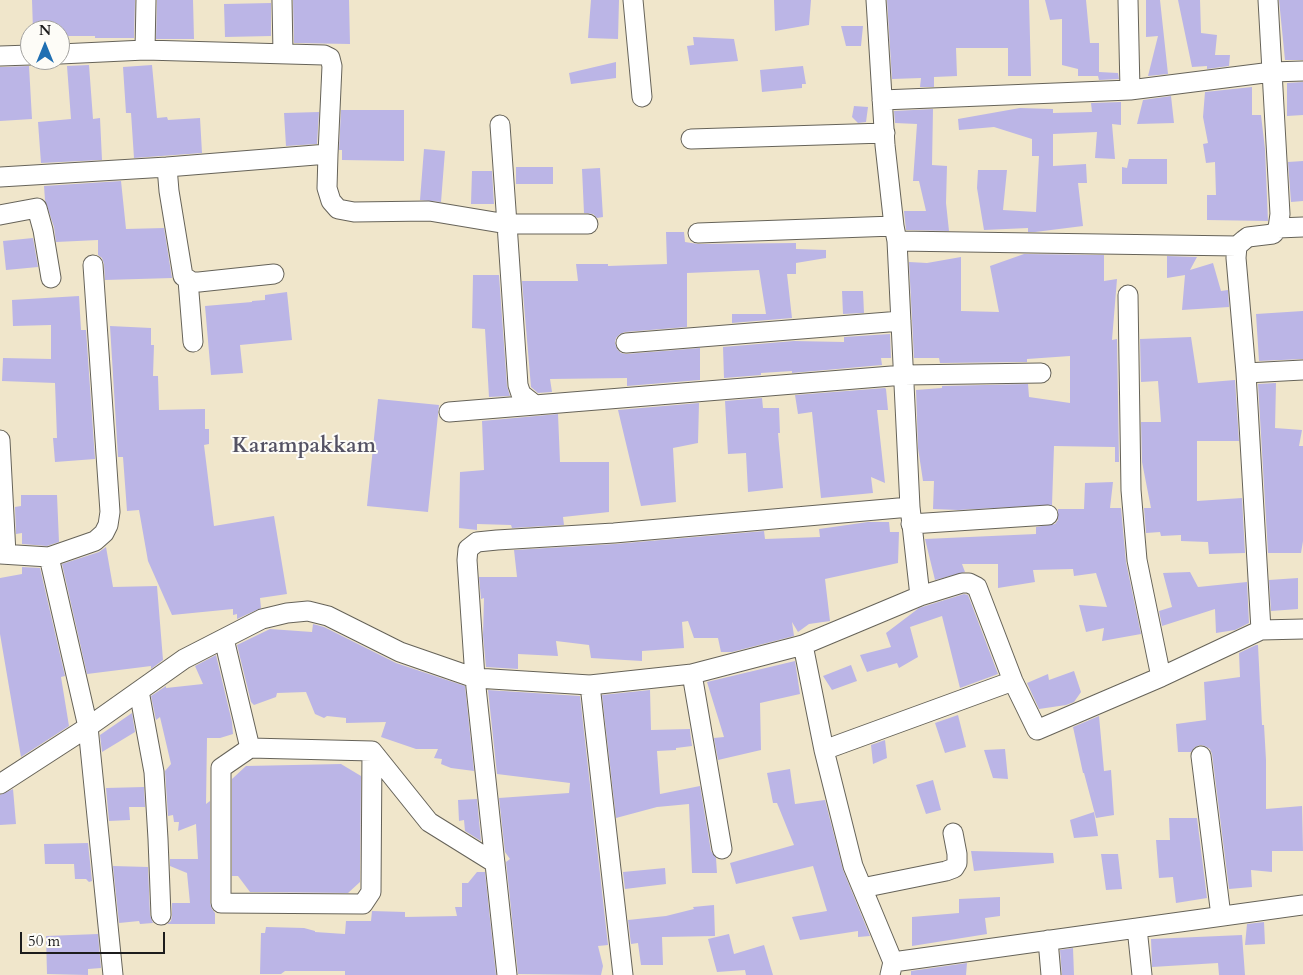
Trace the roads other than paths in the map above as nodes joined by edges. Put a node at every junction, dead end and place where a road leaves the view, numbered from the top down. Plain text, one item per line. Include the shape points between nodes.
1 (146, 0) edge
2 (282, 0) edge
3 (633, 0) edge
4 (876, 0) edge
5 (1128, 0) edge
6 (1268, 0) edge
7 (146, 50) junction
8 (283, 53) junction
9 (70, 54) edge
10 (20, 55) edge
11 (0, 56) edge
12 (1303, 71) edge
13 (1272, 72) junction
14 (1130, 90) junction
15 (642, 97) dead end
16 (882, 100) junction
17 (500, 126) dead end
18 (885, 133) junction
19 (691, 139) dead end
20 (328, 154) junction
21 (168, 166) junction
22 (0, 177) edge
23 (0, 214) edge
24 (507, 224) junction
25 (588, 224) dead end
26 (1303, 227) edge
27 (1278, 228) junction
28 (698, 233) dead end
29 (895, 234) junction
30 (1237, 246) junction
31 (93, 265) dead end
32 (274, 274) dead end
33 (51, 278) dead end
34 (188, 280) junction
35 (1128, 295) dead end
36 (901, 321) junction
37 (193, 342) dead end
38 (626, 343) dead end
39 (1303, 370) edge
40 (1041, 373) dead end
41 (1246, 373) junction
42 (904, 375) junction
43 (535, 405) junction
44 (449, 412) dead end
45 (0, 440) edge
46 (1048, 515) dead end
47 (911, 516) junction
48 (3, 554) edge
49 (49, 557) junction
50 (920, 596) junction
51 (1303, 629) edge
52 (1260, 630) junction
53 (224, 639) junction
54 (803, 645) junction
55 (692, 674) junction
56 (1161, 677) junction
57 (475, 678) junction
58 (1013, 681) junction
59 (590, 685) junction
60 (139, 691) junction
61 (88, 727) junction
62 (250, 748) junction
63 (824, 750) junction
64 (372, 751) junction
65 (1200, 756) dead end
66 (0, 784) edge
67 (953, 833) dead end
68 (722, 849) dead end
69 (495, 863) junction
70 (862, 888) junction
71 (1303, 905) edge
72 (160, 916) dead end
73 (1221, 916) junction
74 (1137, 928) junction
75 (1048, 940) junction
76 (892, 968) edge
77 (114, 975) edge
78 (507, 975) edge
79 (623, 975) edge
80 (1051, 975) edge
81 (1142, 975) edge

1 - 7 street
2 - 8 street
3 - 15 street
4 - 16 street
5 - 14 street
6 - 13 street
7 - 8 street
7 - 9 street
8 - 20 street via 330,58
10 - 11 street
12 - 13 street
13 - 14 street
13 - 27 street via 1280,214
14 - 16 street
16 - 18 street
17 - 24 street
18 - 19 street
18 - 29 street
20 - 21 street
20 - 24 street via 327,188 338,209 354,212 429,211
21 - 22 street
21 - 34 street via 182,276
23 - 33 street via 37,208
24 - 25 street
24 - 43 street via 518,385 521,394
26 - 27 street
27 - 30 street via 1273,234 1248,237
28 - 29 street
29 - 30 street
29 - 36 street
30 - 41 street
31 - 49 street via 110,512 104,533 94,541
32 - 34 street via 199,282
34 - 37 street
35 - 56 street via 1131,490 1137,560
36 - 38 street
36 - 42 street
39 - 41 street
40 - 42 street
41 - 52 street
42 - 43 street
42 - 47 street
43 - 44 street
45 - 48 street
46 - 47 street
47 - 50 street
47 - 57 street via 477,542 468,548 466,560
48 - 49 street
49 - 61 street
50 - 54 street
50 - 58 street via 962,583 976,587
51 - 52 street
52 - 56 street
53 - 57 street via 262,619 308,611 328,616 400,652
53 - 60 street via 184,659
53 - 62 street
54 - 55 street
54 - 63 street
55 - 59 street
55 - 68 street
56 - 58 street via 1037,730
57 - 59 street
57 - 69 street
58 - 63 street
59 - 79 street
60 - 61 street
60 - 72 street via 154,772
61 - 66 street
61 - 77 street
62 - 64 street
62 - 64 street via 220,768 221,903 362,904 371,892
63 - 70 street via 853,866
64 - 69 street via 428,822
65 - 73 street
67 - 70 street via 957,854 954,868
69 - 78 street
70 - 76 street
71 - 73 street
73 - 74 street
74 - 75 street
74 - 81 street
75 - 76 street
75 - 80 street

